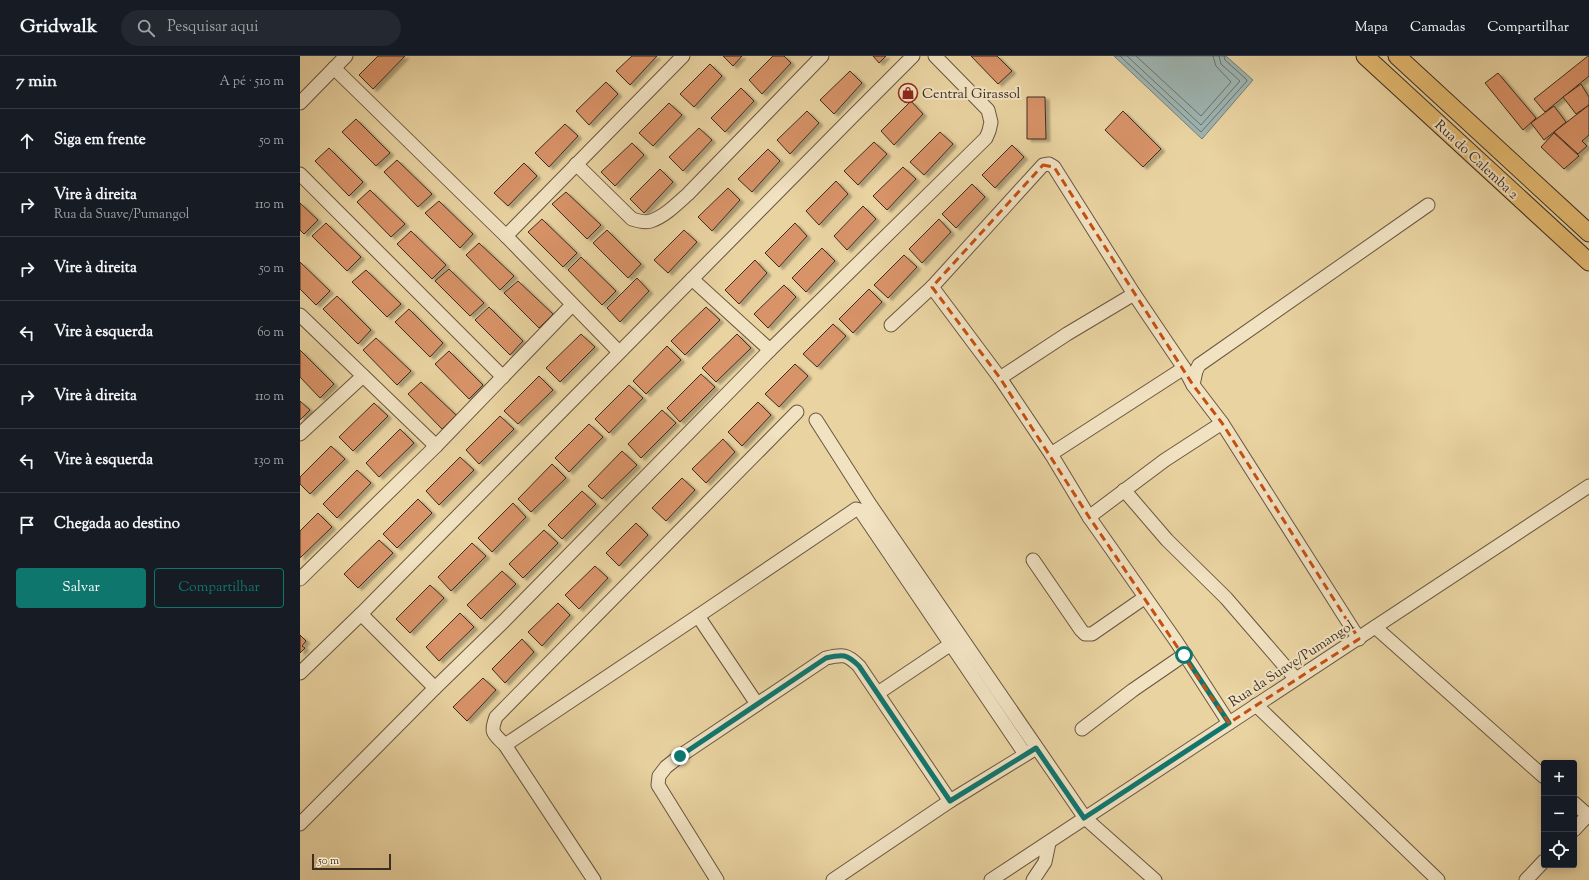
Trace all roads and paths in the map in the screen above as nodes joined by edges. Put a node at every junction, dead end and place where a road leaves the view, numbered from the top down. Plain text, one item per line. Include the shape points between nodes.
1 (346, 56) edge
2 (683, 56) edge
3 (822, 56) edge
4 (913, 56) edge
5 (935, 56) edge
6 (1366, 56) edge
7 (1397, 56) edge
8 (334, 68) junction
9 (300, 103) edge
10 (576, 164) junction
11 (300, 174) edge
12 (1428, 205) dead end
13 (1589, 233) edge
14 (506, 236) junction
15 (1589, 262) edge
16 (692, 279) junction
17 (932, 287) junction
18 (1134, 294) junction
19 (572, 305) junction
20 (300, 315) edge
21 (891, 325) dead end
22 (770, 350) junction
23 (619, 352) junction
24 (1184, 368) junction
25 (363, 376) junction
26 (504, 377) junction
27 (1000, 378) junction
28 (1193, 385) junction
29 (797, 412) dead end
30 (816, 420) dead end
31 (1222, 423) junction
32 (300, 434) edge
33 (436, 446) junction
34 (1050, 454) junction
35 (1589, 486) edge
36 (1124, 490) junction
37 (1089, 517) junction
38 (1033, 560) dead end
39 (300, 579) edge
40 (1144, 598) junction
41 (362, 614) junction
42 (698, 616) junction
43 (1375, 627) junction
44 (1359, 639) junction
45 (951, 644) junction
46 (1184, 655) junction
47 (300, 673) edge
48 (1295, 678) junction
49 (435, 688) junction
50 (878, 693) junction
51 (756, 704) junction
52 (1256, 705) junction
53 (1229, 723) junction
54 (1082, 729) dead end
55 (504, 745) junction
56 (1031, 751) junction
57 (1541, 774) edge
58 (950, 801) junction
59 (1577, 806) edge
60 (1588, 816) edge
61 (1084, 818) junction
62 (300, 824) edge
63 (1577, 827) edge
64 (1049, 842) junction
65 (1541, 864) edge
66 (594, 880) edge
67 (718, 880) edge
68 (833, 880) edge
69 (990, 880) edge
70 (1033, 880) edge
71 (1155, 880) edge
72 (1438, 880) edge
73 (1526, 880) edge

1 - 8 street
2 - 10 street
3 - 10 street via 688,194 670,210 650,221 632,219
4 - 16 street
5 - 22 street via 988,110 991,122 986,138
6 - 15 main road, Rua do Calemba 2
7 - 13 main road, Rua do Calemba 2
8 - 9 street
8 - 14 street
10 - 14 street
11 - 26 street
12 - 28 street via 1199,365
14 - 19 street
16 - 22 street
16 - 23 street
17 - 18 street via 1043,165 1049,164 1054,167
17 - 21 street
17 - 27 street
18 - 24 street
18 - 27 street
19 - 23 street
19 - 26 street
20 - 25 street
22 - 49 street via 504,622
23 - 41 street
24 - 28 street
24 - 34 street
25 - 32 street
25 - 33 street
26 - 33 street
27 - 34 street
28 - 31 street
29 - 55 street via 496,717 493,733
30 - 56 street
31 - 36 street
31 - 44 street
33 - 39 street
34 - 37 street
35 - 43 street, Rua da Suave/Pumangol
36 - 37 street
36 - 48 street via 1167,540 1226,598
37 - 40 street
38 - 40 street via 1085,634 1092,634
40 - 46 street
41 - 47 street
41 - 49 street
42 - 45 street via 856,509 860,510
42 - 51 street
42 - 55 street
43 - 44 street, Rua da Suave/Pumangol
43 - 57 street
44 - 48 street, Rua da Suave/Pumangol
45 - 50 street
45 - 56 street
46 - 53 street
46 - 54 street
48 - 52 street, Rua da Suave/Pumangol
49 - 62 street
50 - 51 street via 850,657 837,656 826,658
50 - 58 street
51 - 67 street via 680,756 659,776 658,785 667,801
52 - 53 street, Rua da Suave/Pumangol
52 - 72 street
53 - 61 street, Rua da Suave/Pumangol
55 - 66 street
56 - 58 street
56 - 61 street
58 - 68 street
59 - 60 street
60 - 63 street
61 - 64 street, Rua da Suave/Pumangol
61 - 71 street
64 - 69 street, Rua da Suave/Pumangol
64 - 70 street via 1046,862
65 - 73 street

